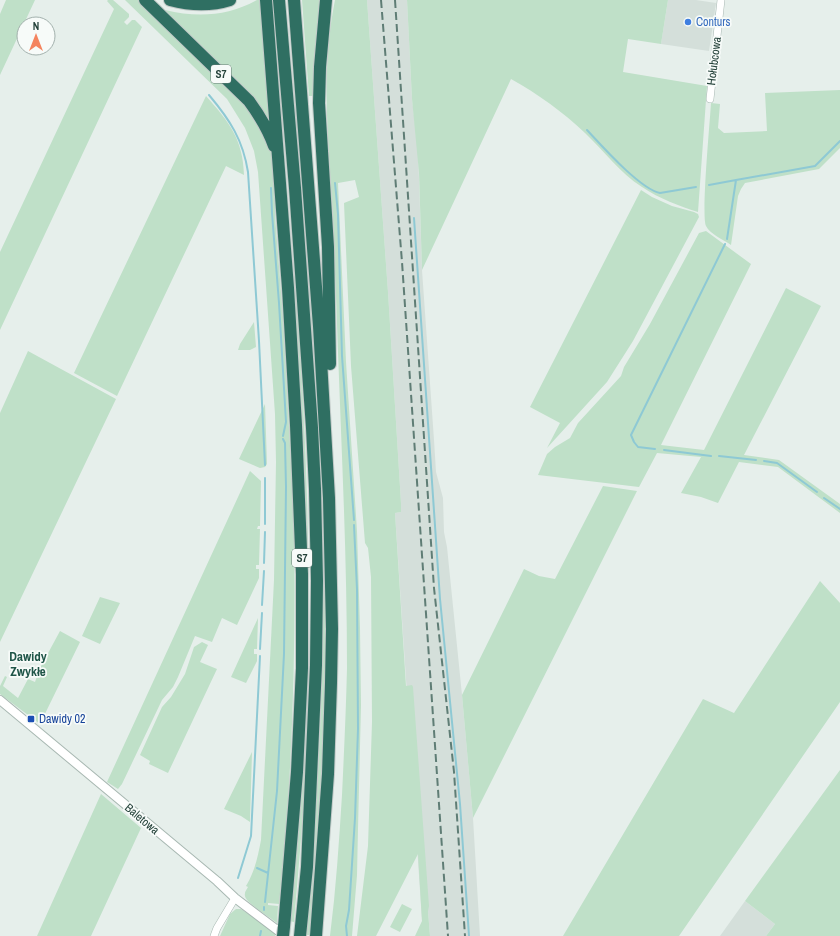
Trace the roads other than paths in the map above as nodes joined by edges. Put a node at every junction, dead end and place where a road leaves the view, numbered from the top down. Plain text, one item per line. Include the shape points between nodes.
1 (145, 0) edge
2 (170, 0) edge
3 (230, 0) edge
4 (266, 0) edge
5 (279, 0) edge
6 (294, 0) edge
7 (326, 0) edge
8 (330, 0) edge
9 (721, 0) edge
10 (324, 24) junction
11 (710, 98) dead end
12 (279, 161) junction
13 (326, 413) junction
14 (0, 700) edge
15 (235, 898) junction
16 (284, 933) edge
17 (214, 936) edge
18 (300, 936) edge
19 (316, 936) edge

1 - 12 highway, S7 via 249,102 264,124
2 - 3 highway via 203,4
4 - 12 highway
5 - 18 highway via 295,188 315,497 316,664 308,852
6 - 13 highway
7 - 10 highway
8 - 10 highway
9 - 11 street, Hołubcowa
10 - 13 highway via 319,104 328,247 330,362
12 - 16 highway, S7 via 296,425 302,586 302,668 297,772
13 - 19 highway via 330,505 331,683
14 - 15 street, Baletowa via 218,881
15 - 16 street, Baletowa
15 - 17 street

